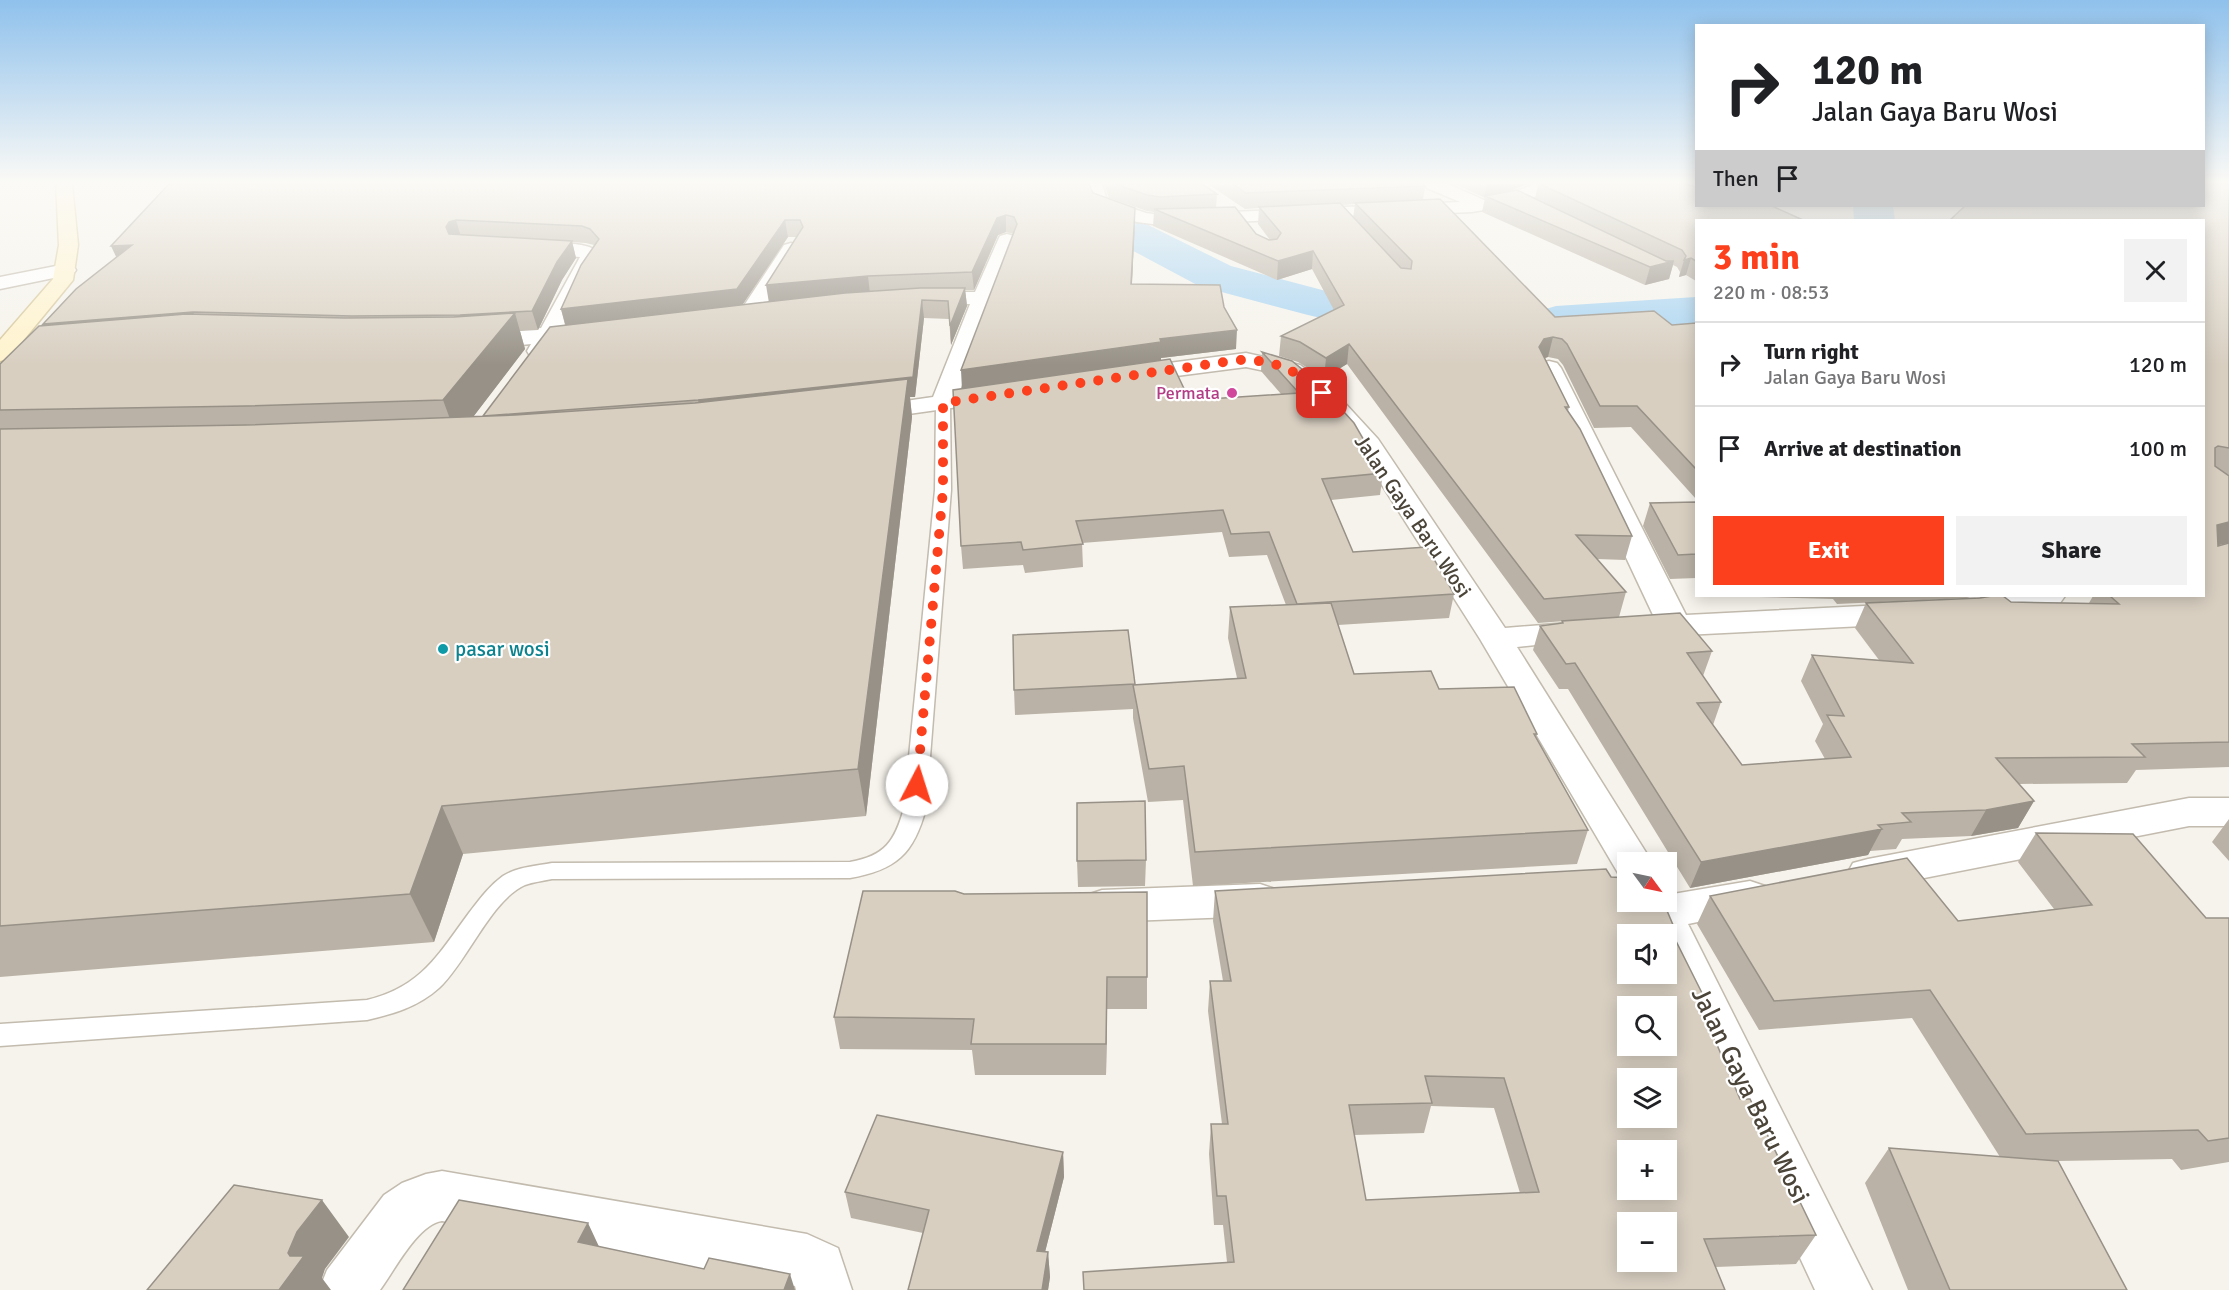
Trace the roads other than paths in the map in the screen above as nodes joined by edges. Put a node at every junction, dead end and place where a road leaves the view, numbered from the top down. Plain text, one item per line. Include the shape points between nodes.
1 (68, 244) edge
2 (794, 244) edge
3 (1005, 244) edge
4 (509, 248) edge
5 (66, 270) junction
6 (0, 283) edge
7 (983, 298) junction
8 (901, 299) edge
9 (771, 311) edge
10 (750, 313) junction
11 (727, 316) edge
12 (603, 331) edge
13 (547, 338) junction
14 (454, 343) edge
15 (0, 355) edge
16 (24, 355) edge
17 (527, 365) edge
18 (1548, 366) edge
19 (1104, 379) edge
20 (1023, 391) edge
21 (943, 403) junction
22 (836, 416) edge
23 (2044, 597) edge
24 (1674, 624) junction
25 (1496, 639) junction
26 (2229, 812) edge
27 (1617, 866) edge
28 (1830, 882) edge
29 (1784, 891) edge
30 (1300, 898) edge
31 (1677, 905) edge
32 (1063, 906) edge
33 (1661, 912) edge
34 (0, 1035) edge
35 (347, 1290) edge
36 (824, 1290) edge
37 (1844, 1290) edge

1 - 5 street
2 - 10 street
3 - 7 street
4 - 13 street via 586,251 591,255
5 - 6 street
5 - 15 street via 63,280
7 - 8 street
7 - 21 street
9 - 10 street
10 - 11 street
12 - 13 street
13 - 14 street
13 - 17 street
15 - 16 street
18 - 24 street
19 - 25 street, Jalan Gaya Baru Wosi via 1238,360 1280,365 1299,374 1322,393 1369,445
20 - 21 street
21 - 22 street
21 - 34 lane via 943,490 915,807 903,843 893,855 869,868 850,870 552,871 514,881 495,896 446,967 434,979 388,1006
23 - 24 street via 1942,612
24 - 25 street
25 - 27 street, Jalan Gaya Baru Wosi
26 - 28 street via 2189,812
29 - 31 street
30 - 32 street
33 - 37 street, Jalan Gaya Baru Wosi
35 - 36 street via 403,1213 429,1197 442,1196 807,1261 819,1267

